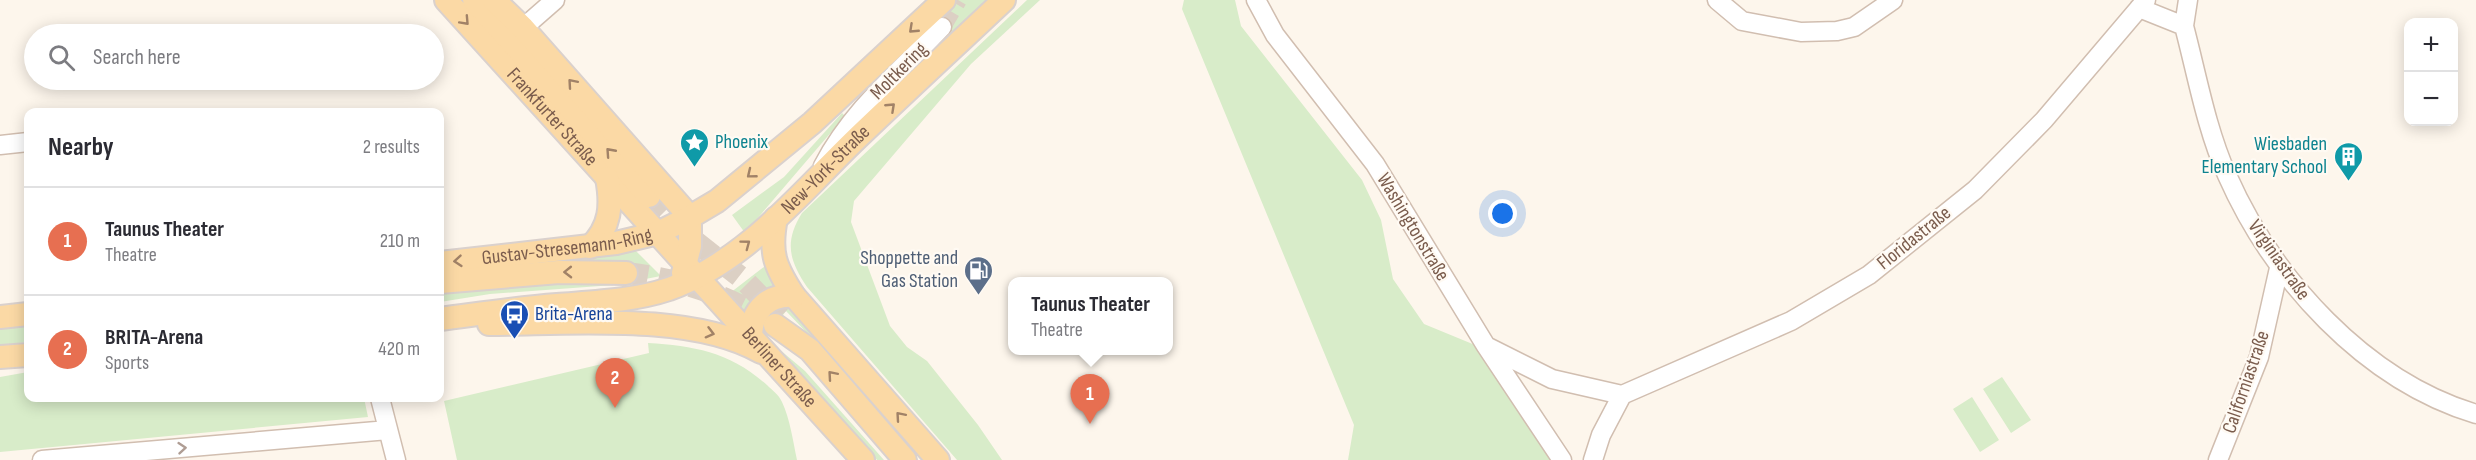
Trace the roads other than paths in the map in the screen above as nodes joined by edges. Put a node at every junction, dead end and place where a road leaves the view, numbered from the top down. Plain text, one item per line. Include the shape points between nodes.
1 (446, 0) edge
2 (474, 0) edge
3 (494, 0) edge
4 (555, 0) edge
5 (944, 0) edge
6 (1004, 0) edge
7 (1256, 0) edge
8 (1717, 0) edge
9 (1893, 0) edge
10 (2188, 0) edge
11 (2143, 4) edge
12 (2184, 26) junction
13 (942, 27) tunnel mouth
14 (523, 28) junction
15 (24, 142) edge
16 (0, 145) edge
17 (818, 176) junction
18 (607, 178) junction
19 (649, 196) tunnel mouth
20 (717, 201) junction
21 (690, 217) junction
22 (776, 218) junction
23 (658, 233) junction
24 (590, 247) junction
25 (444, 262) edge
26 (2279, 268) junction
27 (692, 270) junction
28 (626, 273) tunnel mouth
29 (444, 282) edge
30 (794, 296) junction
31 (24, 314) edge
32 (0, 317) edge
33 (444, 318) edge
34 (778, 321) tunnel mouth
35 (444, 325) edge
36 (751, 335) junction
37 (1486, 346) junction
38 (24, 355) edge
39 (0, 357) edge
40 (774, 361) junction
41 (1622, 395) junction
42 (381, 402) edge
43 (2476, 414) edge
44 (388, 430) junction
45 (82, 458) edge
46 (42, 460) edge
47 (396, 460) edge
48 (863, 460) edge
49 (905, 460) edge
50 (938, 460) edge
51 (1562, 460) edge
52 (1593, 460) edge
53 (2218, 460) edge

1 -> 18 main road, Frankfurter Straße
19 -> 2 main road, Frankfurter Straße
3 - 14 main road
4 - 14 street
5 -> 20 main road, New-York-Straße via 812,123
17 -> 6 main road, New-York-Straße
7 - 37 street, Washingtonstraße via 1275,35 1375,164
8 - 9 street via 1742,21 1801,32 1854,27
10 - 12 street, Virginiastraße
11 - 12 street
11 - 41 street, Floridastraße via 2044,120 1975,190 1869,275 1791,321
12 - 26 street, Virginiastraße via 2226,174
13 - 17 street, Moltkering via 852,119
21 -> 14 main road
15 - 16 street
17 - 22 main road, New-York-Straße
18 - 23 main road, Frankfurter Straße
18 - 24 main road via 608,221
20 - 21 main road, New-York-Straße
20 - 27 main road, New-York-Straße
21 - 23 main road, Gustav-Stresemann-Ring
21 - 27 main road
27 -> 22 main road, New-York-Straße via 748,243
22 - 30 main road via 773,255
23 - 24 main road, Gustav-Stresemann-Ring
23 - 27 main road, Frankfurter Straße
24 -> 25 main road, Gustav-Stresemann-Ring
26 - 43 street, Virginiastraße via 2309,305 2374,362 2422,393
26 - 53 street, Californiastraße via 2259,357
27 - 33 main road via 676,286 628,298
27 - 36 main road, Berliner Straße
28 -> 29 main road, Gustav-Stresemann-Ring via 559,272
30 - 36 main road via 777,297 763,305 754,317
50 -> 30 main road
31 - 32 main road
49 -> 34 main road, Berliner Straße via 810,350
35 -> 40 main road via 681,327 739,342
36 - 40 main road, Berliner Straße
37 - 41 street via 1552,379
37 - 51 street, Washingtonstraße
38 - 39 main road
40 - 48 main road, Berliner Straße
41 - 52 street
42 - 44 street
45 -> 44 street
44 - 47 street
45 - 46 street

